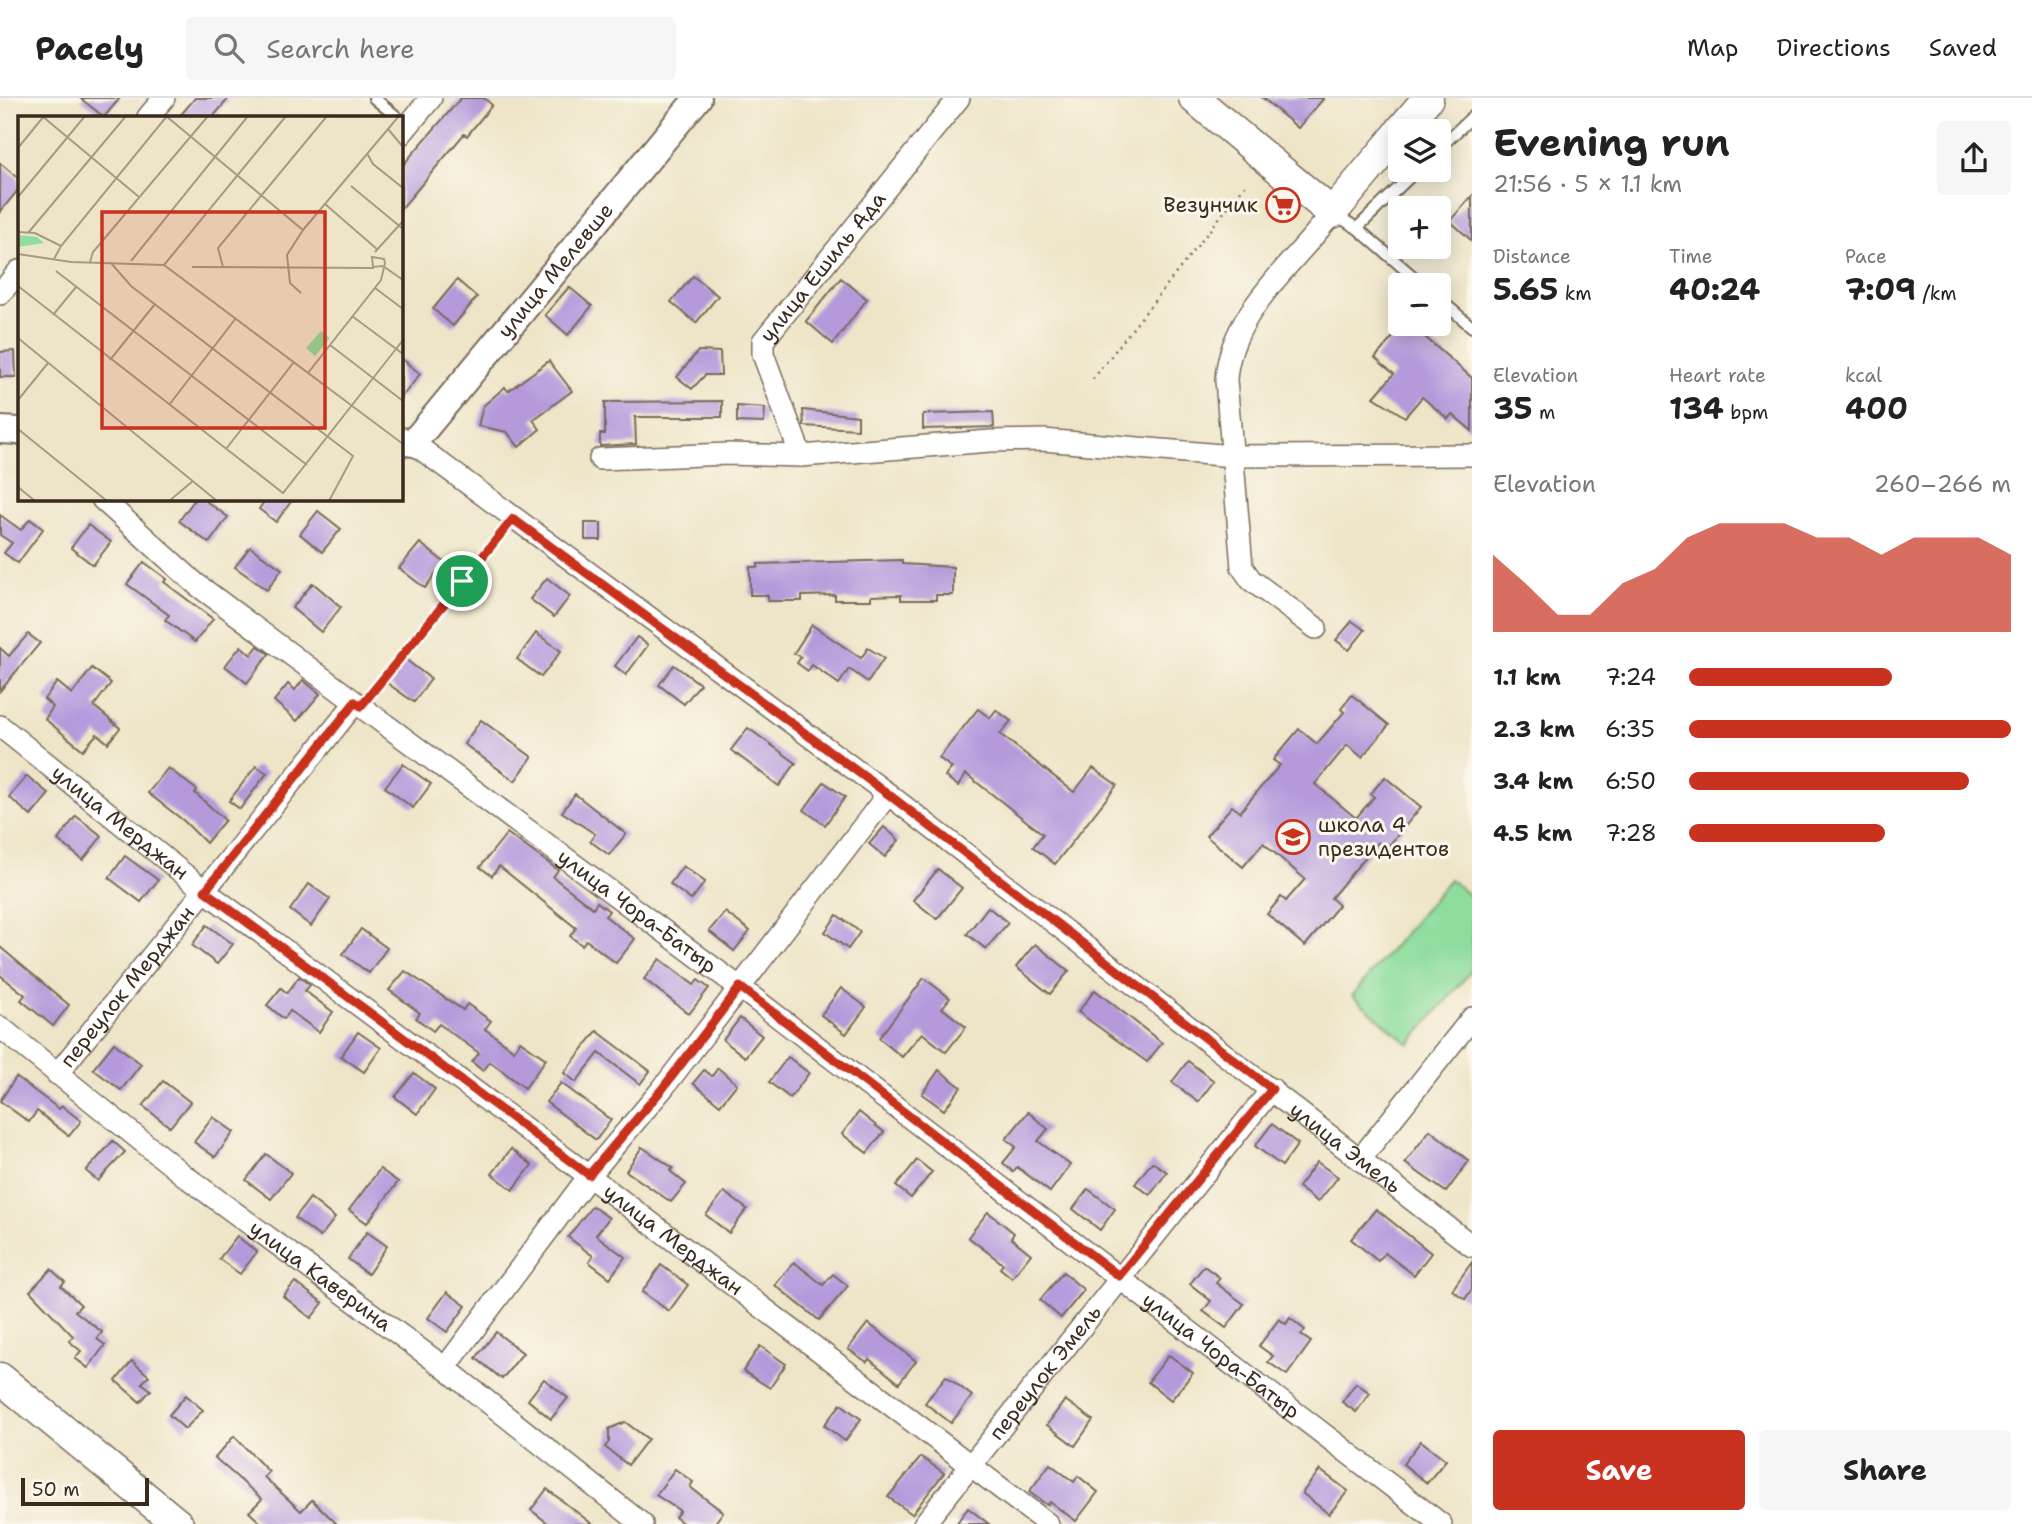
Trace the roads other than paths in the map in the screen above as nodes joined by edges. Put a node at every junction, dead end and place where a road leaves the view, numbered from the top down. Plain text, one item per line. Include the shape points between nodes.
1 (164, 98) edge
2 (374, 98) edge
3 (431, 98) edge
4 (698, 98) edge
5 (959, 98) edge
6 (1194, 98) edge
7 (1419, 101) edge
8 (149, 116) edge
9 (392, 116) edge
10 (1472, 117) edge
11 (1408, 119) edge
12 (402, 124) edge
13 (1451, 137) edge
14 (1388, 151) edge
15 (1399, 182) edge
16 (1344, 220) junction
17 (18, 272) edge
18 (1408, 273) edge
19 (0, 294) edge
20 (1451, 309) edge
21 (1472, 327) edge
22 (0, 430) edge
23 (18, 431) edge
24 (407, 442) edge
25 (1472, 455) edge
26 (800, 456) junction
27 (1233, 456) junction
28 (600, 459) dead end
29 (103, 500) edge
30 (1316, 628) dead end
31 (358, 704) junction
32 (0, 726) edge
33 (888, 794) junction
34 (205, 891) junction
35 (740, 987) junction
36 (1472, 1018) edge
37 (0, 1027) edge
38 (57, 1074) junction
39 (1272, 1089) junction
40 (1361, 1158) junction
41 (589, 1175) junction
42 (1472, 1246) edge
43 (1119, 1276) junction
44 (445, 1368) junction
45 (0, 1378) edge
46 (970, 1462) junction
47 (178, 1524) edge
48 (642, 1524) edge
49 (924, 1524) edge
50 (1048, 1524) edge
51 (1441, 1524) edge

1 - 8 street
2 - 9 lane
3 - 12 street
4 - 24 street, улица Мелевше
5 - 26 street, улица Ешиль Ада via 763,341 763,354
6 - 16 main road
7 - 11 main road
10 - 13 lane
14 - 16 main road
15 - 16 lane
16 - 18 lane
16 - 27 street via 1263,298 1234,340 1226,380
17 - 19 street
20 - 21 lane
22 - 23 street
24 - 33 street, улица Эмель via 455,472
25 - 27 street
26 - 27 street via 1043,440
26 - 28 street
27 - 30 street via 1242,568 1251,580
29 - 31 street, улица Чора-Батыр via 196,584
31 - 34 street, переулок Мерджан
31 - 35 street, улица Чора-Батыр
32 - 34 street, улица Мерджан
33 - 35 street
33 - 39 street, улица Эмель
34 - 38 street, переулок Мерджан
34 - 41 street, улица Мерджан
35 - 41 street
35 - 43 street, улица Чора-Батыр
36 - 40 street
37 - 38 street, улица Каверина
38 - 44 street, улица Каверина via 185,1176
39 - 40 street, улица Эмель
39 - 43 street, переулок Эмель
40 - 42 street, улица Эмель
41 - 44 street
41 - 46 street, улица Мерджан
43 - 46 street, переулок Эмель
43 - 51 street, улица Чора-Батыр
44 - 48 street, улица Каверина
45 - 47 main road
46 - 49 street, переулок Эмель
46 - 50 street, улица Мерджан

